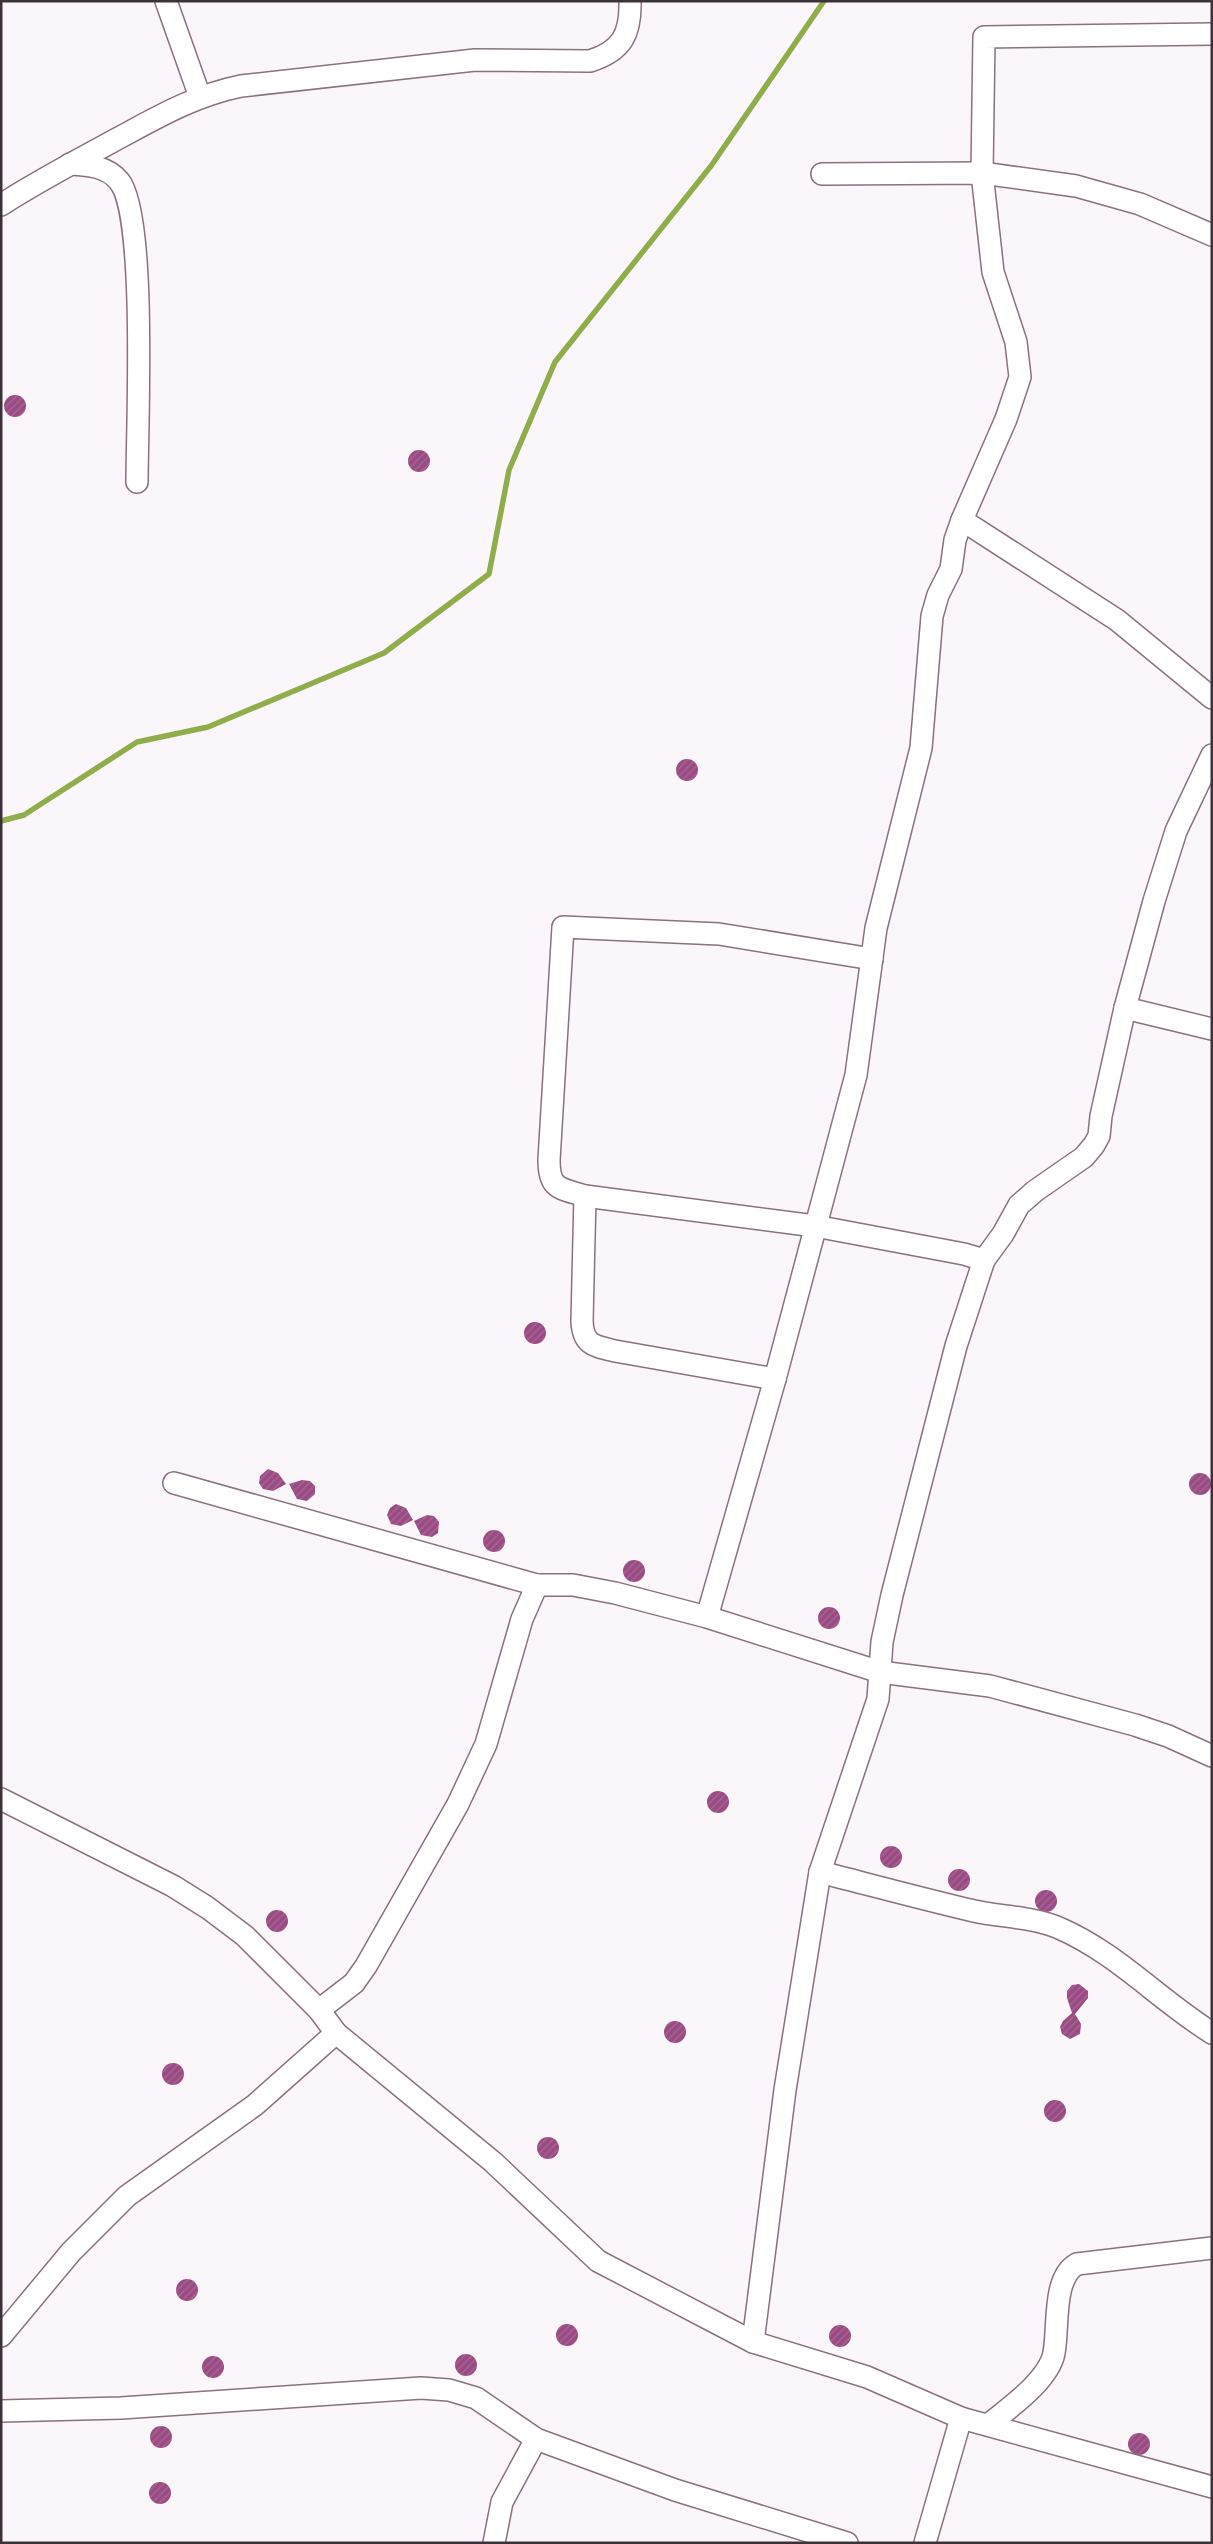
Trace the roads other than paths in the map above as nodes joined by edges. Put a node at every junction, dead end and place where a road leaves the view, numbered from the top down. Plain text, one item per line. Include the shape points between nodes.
1 (166, 1) edge
2 (630, 1) edge
3 (1212, 34) edge
4 (200, 97) junction
5 (70, 164) junction
6 (982, 173) junction
7 (822, 174) dead end
8 (2, 203) edge
9 (1212, 235) edge
10 (137, 482) dead end
11 (962, 520) junction
12 (1212, 698) edge
13 (1212, 755) edge
14 (872, 959) junction
15 (1125, 1008) junction
16 (1212, 1029) edge
17 (584, 1196) junction
18 (815, 1226) junction
19 (984, 1260) junction
20 (775, 1378) junction
21 (174, 1483) dead end
22 (537, 1585) junction
23 (707, 1617) junction
24 (880, 1672) junction
25 (1212, 1756) edge
26 (1, 1799) edge
27 (820, 1872) junction
28 (319, 2010) junction
29 (336, 2033) junction
30 (1212, 2033) edge
31 (1212, 2248) edge
32 (1, 2336) edge
33 (753, 2342) junction
34 (1, 2411) edge
35 (961, 2418) junction
36 (988, 2425) junction
37 (536, 2439) junction
38 (1212, 2488) edge
39 (494, 2543) edge
40 (847, 2543) edge
41 (925, 2543) edge

1 - 4 street
2 - 4 street via 630,17 617,48 607,56 590,61 475,60 241,86
3 - 6 street via 984,37
4 - 5 street
5 - 8 street
5 - 10 street via 107,171 119,180 126,190 132,211 137,290
6 - 7 street
6 - 9 street via 1076,186 1131,201
6 - 11 street via 994,272 1016,342 1020,378 1006,419
11 - 12 street via 1116,620
11 - 14 street via 951,569 932,616 921,748 885,888
13 - 15 street via 1176,831
14 - 17 street via 719,934 563,927 549,1175 560,1189
14 - 18 street via 856,1075
15 - 16 street
15 - 19 street via 1099,1136 1094,1145 1072,1167 1019,1205
17 - 18 street
17 - 20 street via 582,1332 590,1343 615,1351
18 - 19 street
18 - 20 street
19 - 24 street via 956,1346 892,1595 882,1642
20 - 23 street
21 - 22 street
22 - 23 street via 581,1587
22 - 28 street via 522,1619 486,1744 458,1804 366,1966 354,1983
23 - 24 street
24 - 25 street via 990,1686 1135,1725
24 - 27 street via 878,1699
26 - 28 street via 156,1877 208,1908 245,1936
27 - 30 street via 976,1911 1057,1927 1129,1970
27 - 33 street via 785,2090
28 - 29 street
29 - 32 street via 255,2105 127,2196 71,2252
29 - 33 street via 493,2162 598,2261
31 - 36 street via 1077,2264 1069,2268 1062,2284 1052,2362 1028,2391
33 - 35 street via 867,2377
34 - 37 street via 121,2408 421,2388 448,2390 476,2398
35 - 36 street
35 - 41 street
36 - 38 street
37 - 39 street via 502,2502
37 - 40 street via 675,2490

